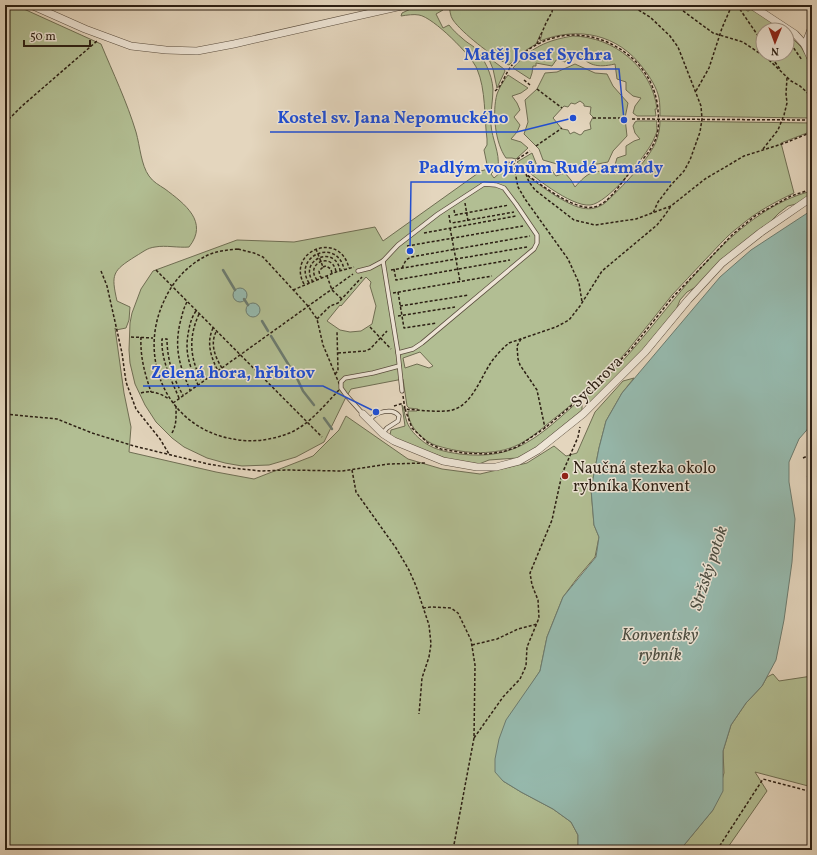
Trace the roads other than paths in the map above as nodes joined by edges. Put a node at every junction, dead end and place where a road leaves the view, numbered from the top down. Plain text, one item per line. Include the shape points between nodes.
1 (31, 5) edge
2 (406, 5) edge
3 (751, 5) edge
4 (812, 27) edge
5 (805, 44) junction
6 (811, 60) edge
7 (812, 197) edge
8 (383, 260) junction
9 (358, 271) road end
10 (398, 353) junction
11 (399, 366) junction
12 (402, 391) dead end
13 (363, 414) joint
14 (370, 420) junction
15 (383, 434) junction

1 - 2 street via 131,46 197,51
3 - 5 street via 795,34
4 - 5 street
5 - 6 street
7 - 15 street, Sychrova via 722,263 645,352 583,414 538,450 519,461 496,467 477,467 443,461
8 - 9 lane via 370,268
8 - 10 lane
8 - 10 lane via 400,243 452,204 484,184 504,188 537,235 534,249 450,321 413,349
10 - 11 lane
11 - 12 lane
11 - 13 lane via 345,378 341,382 341,388
13 - 14 street, Sychrova
14 - 15 street, Sychrova
14 - 15 lane via 385,412 397,412 398,421

